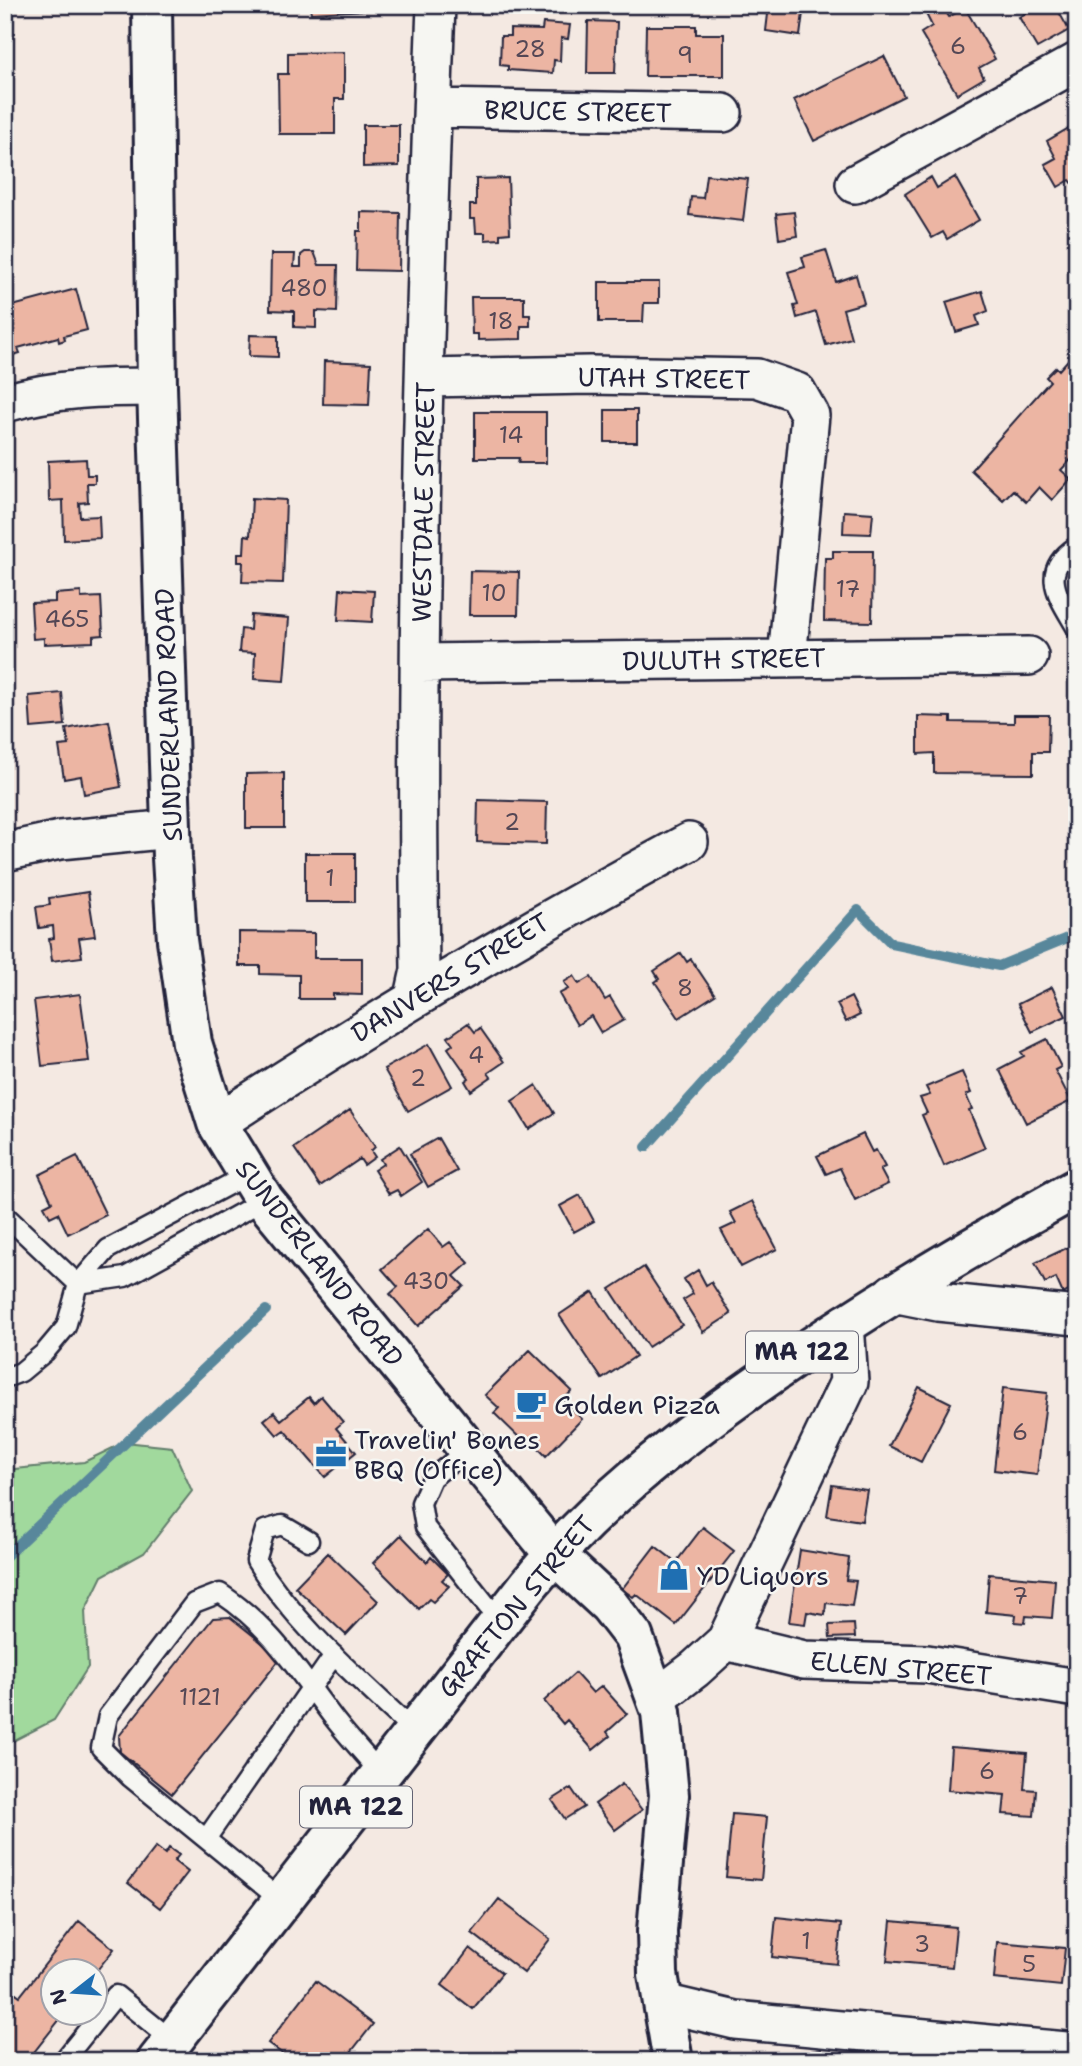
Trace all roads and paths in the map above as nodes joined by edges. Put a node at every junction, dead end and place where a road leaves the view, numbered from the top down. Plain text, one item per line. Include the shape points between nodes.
1 (152, 5) edge
2 (436, 5) edge
3 (1077, 62) edge
4 (433, 108) junction
5 (723, 113) dead end
6 (855, 184) dead end
7 (425, 377) junction
8 (157, 387) junction
9 (5, 403) edge
10 (1077, 546) edge
11 (1077, 629) edge
12 (1029, 656) dead end
13 (787, 659) junction
14 (420, 663) junction
15 (171, 829) junction
16 (689, 842) dead end
17 (5, 852) edge
18 (414, 997) junction
19 (217, 1123) junction
20 (255, 1187) junction
21 (1077, 1188) edge
22 (5, 1215) edge
23 (78, 1284) junction
24 (893, 1293) junction
25 (1077, 1316) edge
26 (845, 1324) junction
27 (5, 1378) edge
28 (470, 1448) junction
29 (309, 1541) dead end
30 (554, 1554) junction
31 (500, 1622) junction
32 (726, 1641) junction
33 (334, 1656) junction
34 (311, 1686) junction
35 (1077, 1688) edge
36 (657, 1698) junction
37 (414, 1731) junction
38 (381, 1774) junction
39 (206, 1839) junction
40 (283, 1902) junction
41 (663, 2003) junction
42 (165, 2051) edge
43 (1077, 2052) edge
44 (63, 2061) edge
45 (673, 2061) edge

1 - 8 main road, SUNDERLAND ROAD
2 - 4 street, WESTDALE STREET
3 - 6 street
4 - 5 street, BRUCE STREET
4 - 7 street, WESTDALE STREET
7 - 13 street, UTAH STREET via 757,378 797,393 810,415
7 - 14 street, WESTDALE STREET
8 - 9 street via 83,387
8 - 15 main road, SUNDERLAND ROAD
10 - 11 lane via 1062,555 1054,574 1055,590
12 - 13 street, DULUTH STREET
13 - 14 street, DULUTH STREET
14 - 18 street, WESTDALE STREET via 420,970
15 - 17 street via 60,840
15 - 19 main road, SUNDERLAND ROAD via 186,1016
16 - 18 street, DANVERS STREET
18 - 19 street, DANVERS STREET
19 - 20 main road, SUNDERLAND ROAD
20 - 23 lane via 107,1250
20 - 23 lane via 125,1277
20 - 28 main road, SUNDERLAND ROAD
21 - 24 main road, GRAFTON STREET / MA 122
22 - 23 lane
23 - 27 lane via 65,1327 45,1352 21,1372
24 - 25 street
24 - 26 main road, GRAFTON STREET / MA 122
26 - 30 main road, GRAFTON STREET / MA 122 via 670,1447 614,1493
26 - 32 street via 849,1382
28 - 30 main road, SUNDERLAND ROAD
28 - 31 lane via 432,1478 421,1503 425,1527
29 - 33 lane via 282,1525 265,1530 256,1561 275,1592
30 - 31 main road, GRAFTON STREET / MA 122
30 - 36 main road, SUNDERLAND ROAD via 609,1605 633,1636
31 - 37 main road, GRAFTON STREET / MA 122
32 - 35 street, ELLEN STREET via 804,1660 927,1664
32 - 36 street
33 - 34 lane
33 - 37 lane
34 - 38 lane
34 - 39 lane
34 - 39 lane via 257,1621 220,1593 194,1603 108,1716 101,1748
36 - 41 main road, SUNDERLAND ROAD via 668,1776 657,1931
37 - 38 main road, GRAFTON STREET / MA 122
38 - 40 main road, GRAFTON STREET / MA 122
39 - 40 lane
40 - 42 main road, GRAFTON STREET / MA 122
41 - 43 street via 736,2020
41 - 45 main road, SUNDERLAND ROAD
42 - 44 lane via 116,1994

